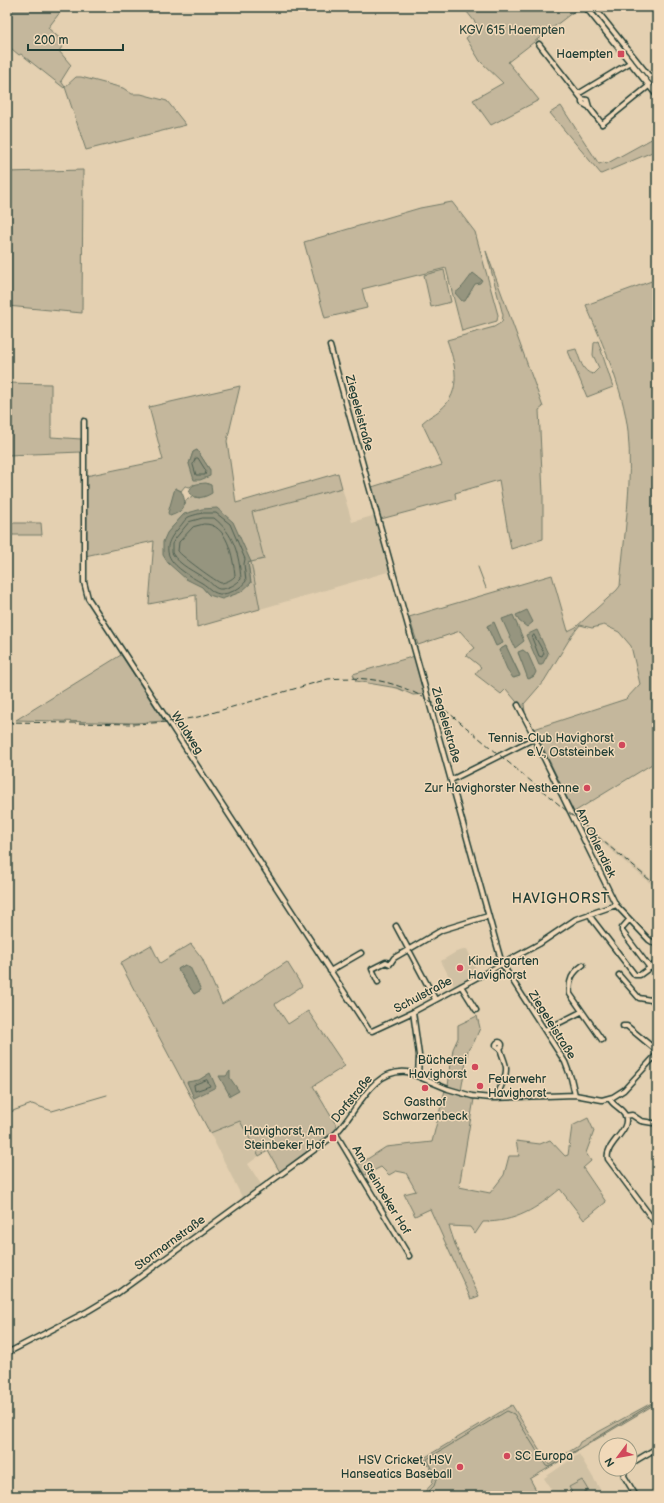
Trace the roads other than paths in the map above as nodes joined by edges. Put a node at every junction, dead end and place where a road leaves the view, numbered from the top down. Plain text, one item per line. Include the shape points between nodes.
1 (586, 7) edge
2 (594, 7) edge
3 (539, 44) dead end
4 (631, 62) junction
5 (657, 77) edge
6 (651, 83) junction
7 (657, 86) edge
8 (578, 94) junction
9 (657, 94) edge
10 (330, 346) dead end
11 (84, 421) dead end
12 (518, 705) dead end
13 (533, 739) junction
14 (451, 780) junction
15 (616, 904) junction
16 (590, 914) junction
17 (488, 916) junction
18 (629, 920) junction
19 (396, 926) dead end
20 (657, 945) edge
21 (409, 949) junction
22 (361, 953) dead end
23 (502, 964) junction
24 (655, 964) dead end
25 (583, 965) dead end
26 (650, 968) junction
27 (330, 971) junction
28 (619, 975) dead end
29 (378, 982) dead end
30 (461, 986) junction
31 (657, 996) edge
32 (435, 999) junction
33 (476, 1010) dead end
34 (413, 1012) junction
35 (581, 1012) junction
36 (622, 1026) dead end
37 (366, 1027) joint
38 (545, 1030) junction
39 (602, 1040) dead end
40 (500, 1047) dead end
41 (657, 1053) edge
42 (418, 1076) junction
43 (575, 1095) junction
44 (498, 1098) junction
45 (610, 1099) junction
46 (625, 1116) junction
47 (653, 1123) dead end
48 (336, 1134) junction
49 (657, 1225) edge
50 (409, 1256) dead end
51 (7, 1353) edge
52 (657, 1448) edge
53 (638, 1459) edge
54 (625, 1477) edge
55 (636, 1496) edge

1 - 4 main road
2 - 6 street
3 - 8 street
4 - 6 main road
4 - 8 street
5 - 6 street
6 - 7 street
6 - 8 street via 602,124 586,99 582,99
6 - 9 main road
10 - 14 street, Ziegeleistraße
11 - 27 street, Waldweg via 84,582 88,598
12 - 13 street, Am Ohlendiek
13 - 14 street
13 - 15 street, Am Ohlendiek
14 - 17 street, Ziegeleistraße
15 - 16 street, Schulstraße
15 - 18 street, Am Ohlendiek
16 - 23 street, Schulstraße
16 - 26 street via 636,975
17 - 21 street via 442,930
17 - 23 street, Ziegeleistraße
18 - 20 street, Am Ohlendiek
18 - 26 street via 622,928 622,932
19 - 21 street
21 - 29 street via 394,958 390,964 386,962 372,969
21 - 32 street
22 - 27 street
23 - 30 street, Schulstraße
23 - 38 street, Ziegeleistraße
24 - 26 street
25 - 35 street via 570,977 569,986 570,994
27 - 37 street, Waldweg
28 - 31 street via 639,998 650,1000
30 - 32 street, Schulstraße
30 - 33 street
32 - 34 street, Schulstraße
34 - 37 street, Schulstraße via 372,1031
34 - 42 street via 419,1055
35 - 38 street
35 - 39 street
36 - 41 street via 627,1026
38 - 43 street, Ziegeleistraße via 565,1062
40 - 44 street via 507,1068
41 - 45 street via 626,1088
42 - 44 street, Dorfstraße via 460,1093
42 - 48 street, Dorfstraße via 401,1071 380,1078
43 - 44 street, Dorfstraße
43 - 45 street, Dorfstraße via 600,1100
45 - 46 street
46 - 47 street via 632,1115
46 - 49 street via 624,1126 607,1154 610,1162
48 - 50 street, Am Steinbeker Hof
48 - 51 street, Stormarnstraße via 118,1292 88,1311
52 - 53 street
54 - 55 street

